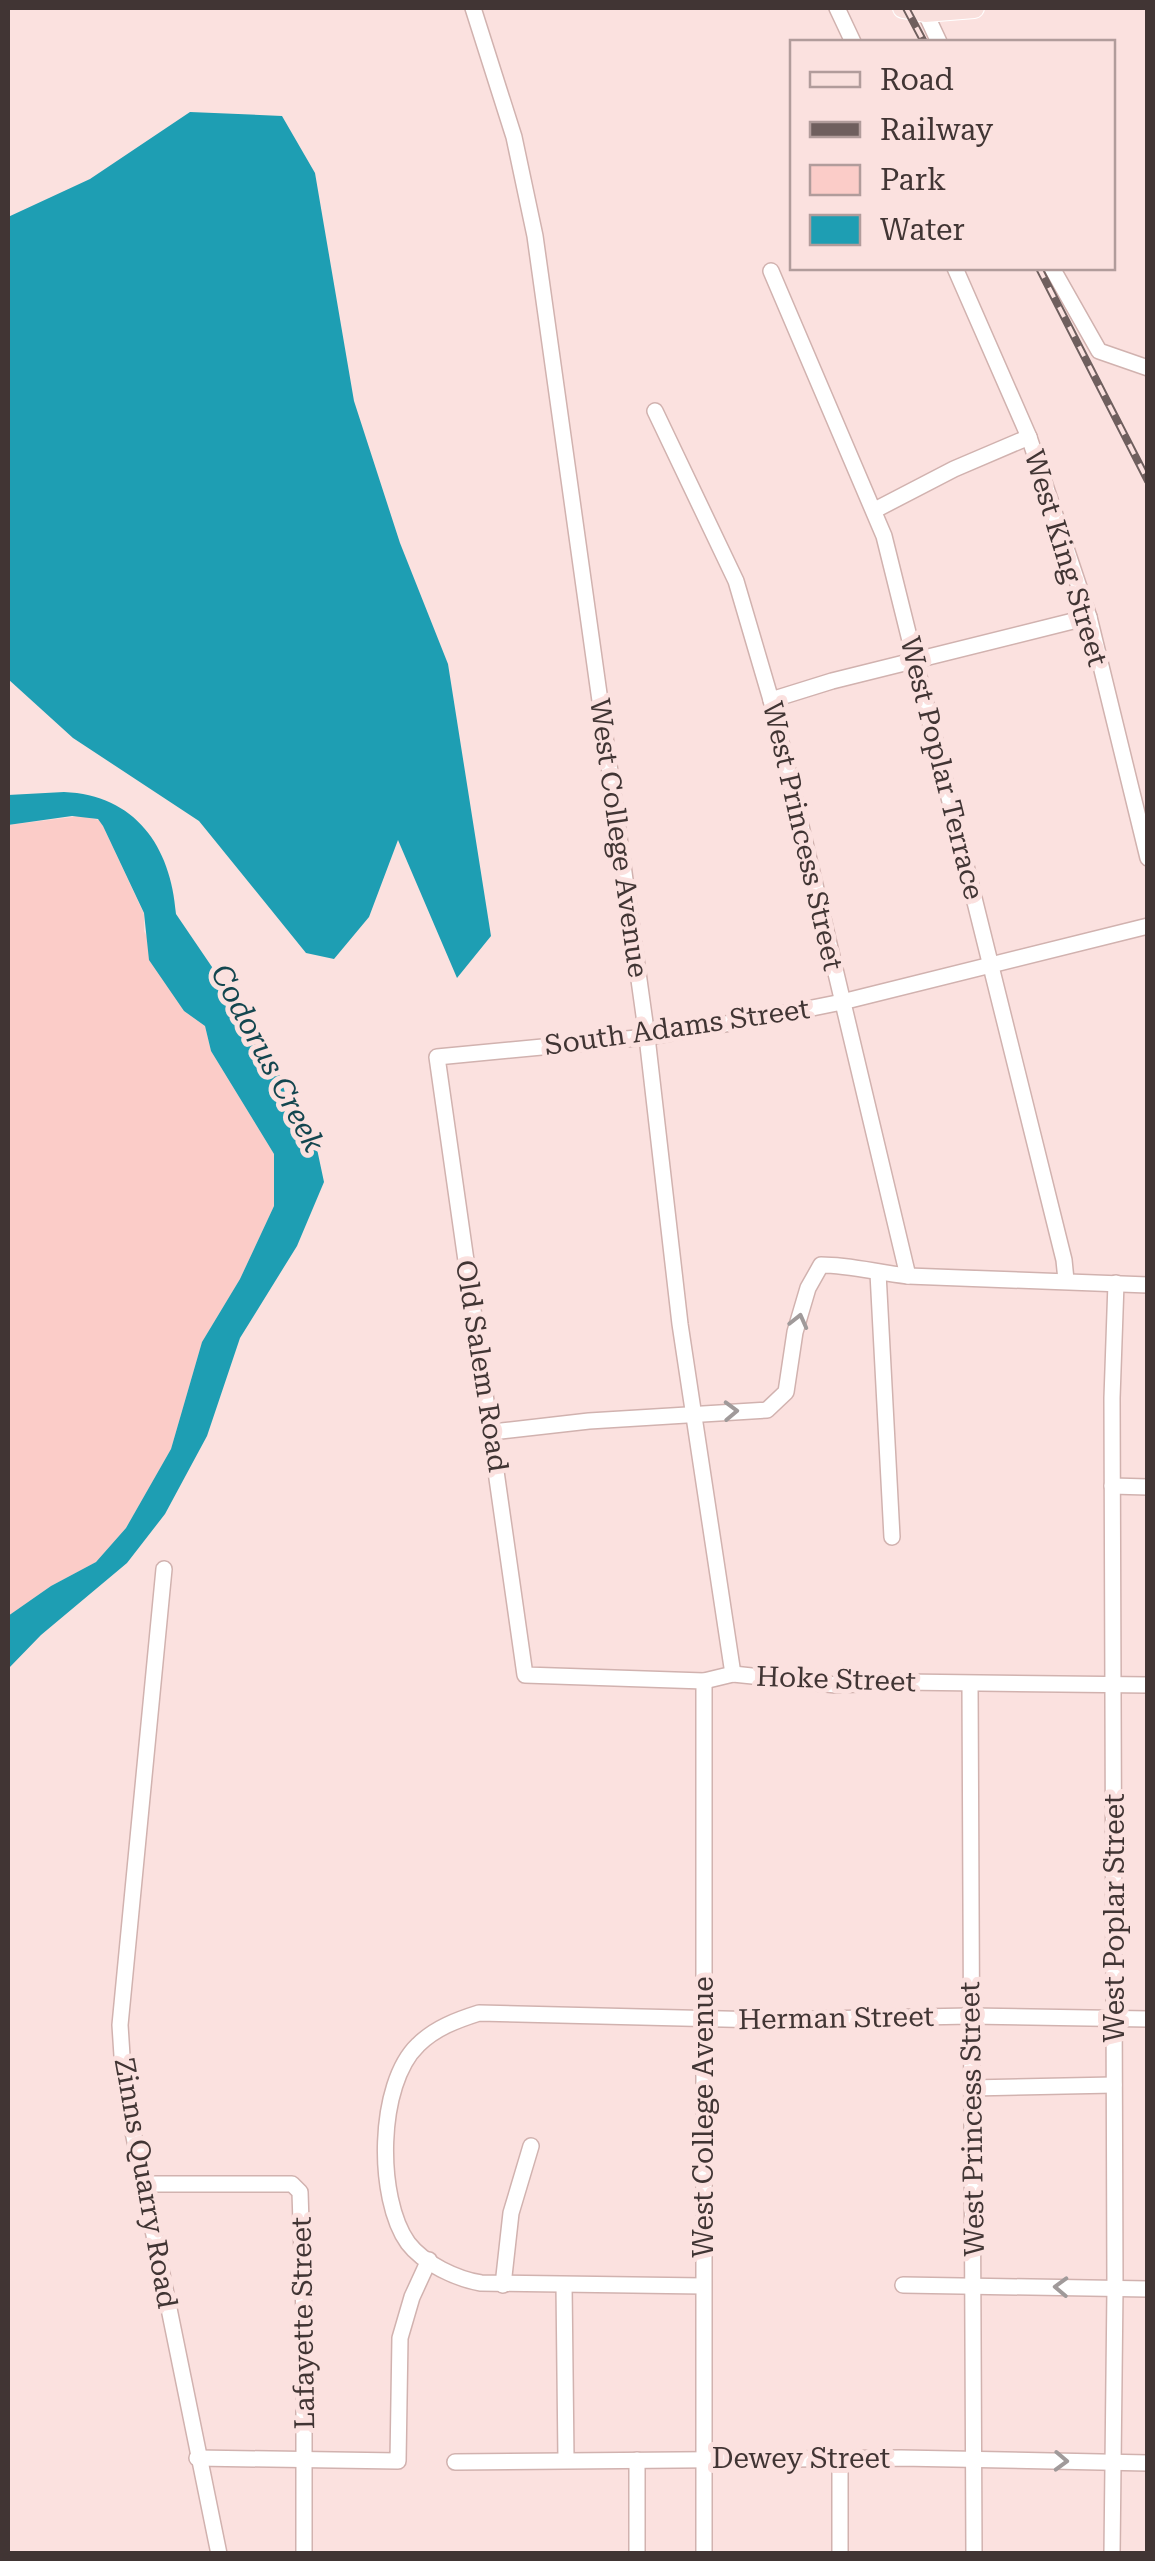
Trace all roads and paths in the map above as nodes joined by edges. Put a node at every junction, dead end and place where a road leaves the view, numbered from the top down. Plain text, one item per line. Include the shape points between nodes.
1 (473, 8) edge
2 (837, 8) edge
3 (904, 8) edge
4 (974, 8) edge
5 (926, 12) junction
6 (852, 40) edge
7 (939, 40) edge
8 (956, 270) edge
9 (1053, 270) edge
10 (771, 271) dead end
11 (1148, 368) edge
12 (655, 411) dead end
13 (1028, 437) junction
14 (875, 510) junction
15 (1088, 617) junction
16 (916, 660) junction
17 (771, 700) junction
18 (1148, 858) edge
19 (1148, 926) edge
20 (990, 963) junction
21 (842, 1002) junction
22 (647, 1036) junction
23 (438, 1057) joint
24 (878, 1273) junction
25 (908, 1276) junction
26 (1066, 1280) junction
27 (1116, 1283) junction
28 (1148, 1285) edge
29 (695, 1413) junction
30 (492, 1432) junction
31 (1112, 1486) junction
32 (1148, 1487) edge
33 (892, 1537) dead end
34 (164, 1569) dead end
35 (733, 1674) junction
36 (525, 1675) joint
37 (704, 1681) junction
38 (970, 1684) junction
39 (1114, 1684) junction
40 (1148, 1685) edge
41 (970, 2016) junction
42 (702, 2018) junction
43 (1148, 2018) edge
44 (1114, 2019) junction
45 (1114, 2085) junction
46 (971, 2088) junction
47 (532, 2146) dead end
48 (145, 2184) junction
49 (429, 2260) junction
50 (504, 2285) junction
51 (564, 2285) junction
52 (903, 2285) dead end
53 (703, 2286) junction
54 (974, 2286) junction
55 (1115, 2289) junction
56 (1148, 2289) edge
57 (197, 2458) junction
58 (704, 2458) junction
59 (975, 2458) junction
60 (304, 2459) junction
61 (566, 2459) junction
62 (840, 2459) junction
63 (636, 2460) junction
64 (454, 2462) dead end
65 (1113, 2462) junction
66 (1148, 2463) edge
67 (219, 2554) edge
68 (304, 2554) edge
69 (637, 2554) edge
70 (704, 2554) edge
71 (840, 2554) edge
72 (974, 2554) edge
73 (1112, 2554) edge

1 - 22 street, West College Avenue via 514,137 535,236
2 - 6 street
3 - 5 main road
4 - 5 main road
5 - 7 street
8 - 13 street, West King Street
9 - 11 street via 1099,351
10 - 14 street, West Poplar Terrace
12 - 17 street, West Princess Street via 736,581
13 - 14 street
13 - 15 street, West King Street
14 - 16 street, West Poplar Terrace
15 - 16 street
15 - 18 street, West King Street
16 - 17 street
16 - 20 street, West Poplar Terrace
17 - 21 street, West Princess Street
19 - 20 street, South Adams Street
20 - 21 street, South Adams Street
20 - 26 street, West Poplar Terrace
21 - 22 street, South Adams Street
21 - 25 street, West Princess Street
22 - 23 street, South Adams Street
22 - 29 street, West College Avenue
23 - 30 street, Old Salem Road
24 - 25 street
29 -> 24 street via 768,1410 786,1392 795,1332 821,1265 852,1264
24 - 33 street
25 - 26 street
26 - 27 street
27 - 28 street
27 - 31 street, West Poplar Street
29 - 30 street
29 - 35 street, West College Avenue
30 - 36 street, Old Salem Road
31 - 32 street
31 - 39 street, West Poplar Street
34 - 48 street, Zinns Quarry Road via 120,2025 122,2070
35 - 37 street, Hoke Street
35 - 38 street, Hoke Street via 821,1684
36 - 37 street, Hoke Street
37 - 42 street, West College Avenue
38 - 39 street, Hoke Street
38 - 41 street, West Princess Street
39 - 40 street, Hoke Street
39 - 44 street, West Poplar Street
41 - 42 street, Herman Street
41 - 44 street, Herman Street
41 - 46 street, West Princess Street
42 - 49 street, Herman Street via 479,2014 454,2021 415,2047 391,2095 386,2155 391,2203 410,2244
42 - 53 street, West College Avenue
43 - 44 street, Herman Street
44 - 45 street, West Poplar Street
45 - 46 street
45 - 55 street, West Poplar Street
46 - 54 street, West Princess Street
47 - 50 street via 511,2213
48 - 57 street, Zinns Quarry Road
48 - 60 street, Lafayette Street via 292,2184 300,2192
49 - 50 street via 461,2280
49 - 60 street via 400,2338 398,2461
50 - 51 street
51 - 53 street
51 - 61 street
52 - 54 street
53 - 58 street, West College Avenue
55 -> 54 street
54 - 59 street, West Princess Street
55 - 56 street
55 - 65 street, West Poplar Street
57 - 60 street
57 - 67 street, Zinns Quarry Road
58 - 62 street, Dewey Street
58 - 63 street, Dewey Street
58 - 70 street, West College Avenue
59 - 62 street, Dewey Street
59 -> 65 street, Dewey Street
59 - 72 street, West Princess Street
60 - 68 street, Lafayette Street
61 - 63 street, Dewey Street
61 - 64 street, Dewey Street
62 - 71 street
63 - 69 street
65 - 66 street, Dewey Street
65 - 73 street, West Poplar Street

